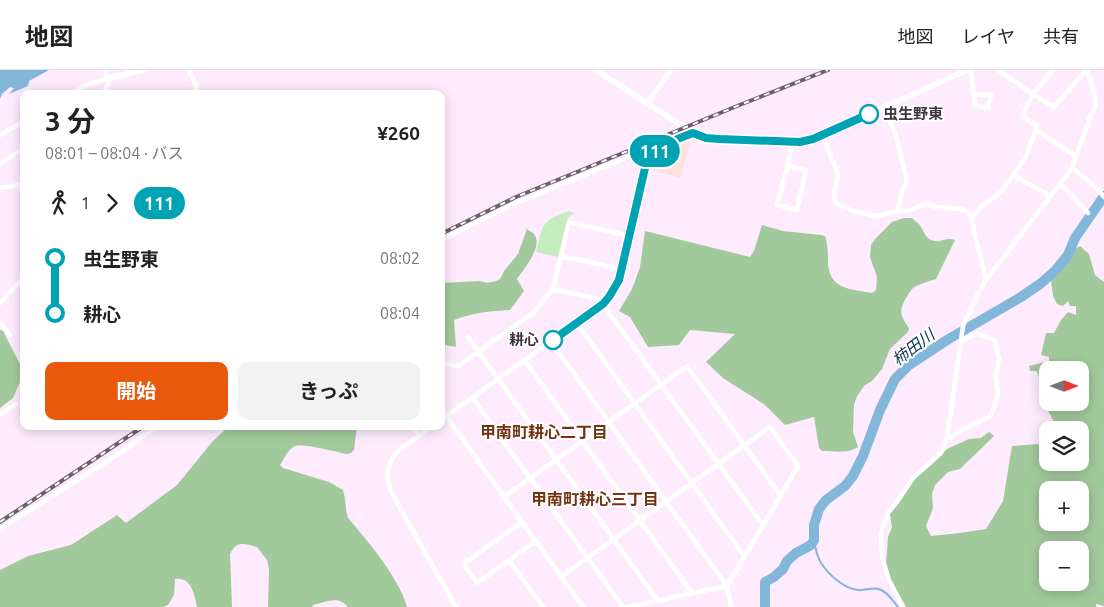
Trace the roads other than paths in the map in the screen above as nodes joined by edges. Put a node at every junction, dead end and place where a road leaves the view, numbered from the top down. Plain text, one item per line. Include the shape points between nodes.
1 (106, 70) edge
2 (143, 70) edge
3 (190, 70) edge
4 (596, 70) edge
5 (671, 70) edge
6 (967, 70) edge
7 (971, 70) edge
8 (998, 70) edge
9 (1053, 70) edge
10 (1087, 70) edge
11 (106, 79) junction
12 (78, 90) edge
13 (105, 90) edge
14 (195, 90) edge
15 (975, 94) junction
16 (1033, 94) junction
17 (647, 103) junction
18 (884, 106) junction
19 (20, 123) edge
20 (1036, 130) junction
21 (693, 133) junction
22 (0, 135) edge
23 (822, 135) junction
24 (792, 142) junction
25 (656, 150) junction
26 (20, 151) edge
27 (1076, 156) junction
28 (0, 164) edge
29 (787, 166) junction
30 (1072, 168) junction
31 (1013, 175) junction
32 (1060, 183) junction
33 (20, 185) edge
34 (1104, 185) edge
35 (0, 188) edge
36 (1102, 194) edge
37 (1050, 196) junction
38 (898, 211) junction
39 (1088, 213) dead end
40 (971, 218) junction
41 (629, 236) junction
42 (445, 239) edge
43 (561, 256) junction
44 (621, 269) junction
45 (986, 280) junction
46 (20, 281) edge
47 (553, 289) junction
48 (0, 303) edge
49 (603, 304) junction
50 (0, 322) edge
51 (577, 323) junction
52 (10, 335) dead end
53 (468, 336) dead end
54 (961, 340) junction
55 (551, 342) junction
56 (479, 352) junction
57 (525, 360) junction
58 (445, 364) edge
59 (498, 380) junction
60 (661, 384) junction
61 (473, 398) junction
62 (635, 403) junction
63 (16, 404) dead end
64 (0, 415) edge
65 (446, 417) joint
66 (610, 422) junction
67 (152, 430) edge
68 (416, 430) edge
69 (428, 430) edge
70 (420, 436) junction
71 (947, 438) junction
72 (583, 441) junction
73 (745, 445) junction
74 (556, 460) junction
75 (718, 464) junction
76 (530, 479) junction
77 (693, 483) junction
78 (781, 496) junction
79 (504, 497) junction
80 (666, 502) junction
81 (640, 520) junction
82 (522, 522) junction
83 (763, 525) junction
84 (0, 529) edge
85 (614, 539) junction
86 (536, 541) junction
87 (744, 556) junction
88 (588, 558) junction
89 (509, 560) junction
90 (562, 577) junction
91 (727, 586) junction
92 (692, 593) junction
93 (658, 601) junction
94 (456, 607) edge
95 (543, 607) edge
96 (583, 607) edge
97 (623, 607) edge
98 (628, 607) edge
99 (732, 607) edge
100 (903, 607) edge

1 - 11 street
2 - 11 street
3 - 14 street
4 - 17 street
5 - 17 street
6 - 18 street
7 - 15 street
8 - 16 street
9 - 16 street
10 - 16 street via 1054,107
10 - 27 street via 1096,105
11 - 12 street
11 - 13 street
15 - 15 street via 992,95 988,108 975,106
16 - 20 street via 1022,115 1037,127
17 - 21 street
18 - 23 street
18 - 38 street via 908,181 902,191
19 - 22 street
20 - 27 street
20 - 31 street via 1026,156
21 - 24 street via 706,138
21 - 25 street
23 - 24 street
23 - 38 street via 838,171 834,202 874,216
24 - 29 street
25 - 41 street via 645,168
25 - 42 street via 646,150 510,206
26 - 28 street
27 - 30 street
29 - 29 street via 777,205 797,210 806,170
30 - 32 street
30 - 36 street
31 - 37 street
31 - 40 street via 1001,192
32 - 37 street
32 - 39 street
33 - 35 street
34 - 36 street
37 - 45 street
38 - 40 street via 926,204 962,209
40 - 45 street
41 - 43 street via 569,222
41 - 44 street
43 - 44 street
43 - 47 street
44 - 49 street via 615,289
45 - 54 street via 969,309
46 - 48 street
47 - 49 street via 599,299
47 - 56 street via 533,313
49 - 51 street
49 - 60 street
50 - 52 street
51 - 55 street
51 - 62 street
53 - 56 street
54 - 71 street
54 - 71 street via 979,334 995,340 999,360 998,394 989,417
55 - 57 street
55 - 66 street
56 - 58 street via 458,366
56 - 59 street
57 - 59 street
57 - 72 street
59 - 61 street
59 - 74 street
60 - 62 street
60 - 73 street via 687,366
60 - 75 street
61 - 65 street
61 - 76 street
62 - 66 street
62 - 77 street
63 - 64 street
65 - 79 street
66 - 72 street
66 - 80 street
67 - 84 street
68 - 70 street
69 - 70 street
70 - 94 street via 394,455 389,466 388,483
71 - 100 street via 941,453 913,478 888,512 881,534 882,557
72 - 74 street
72 - 81 street
73 - 75 street
73 - 78 street
73 - 78 street via 770,427 798,466
74 - 76 street
74 - 85 street
75 - 77 street
75 - 83 street
76 - 79 street
76 - 88 street
77 - 80 street
77 - 87 street
78 - 83 street
79 - 82 street
80 - 81 street
80 - 91 street
81 - 85 street
81 - 92 street
82 - 86 street
82 - 89 street via 463,564 477,583
83 - 87 street
85 - 88 street
85 - 93 street
86 - 89 street
86 - 90 street
87 - 91 street
88 - 90 street
88 - 97 street
89 - 95 street
90 - 96 street
91 - 92 street
91 - 99 street
92 - 93 street
93 - 98 street

